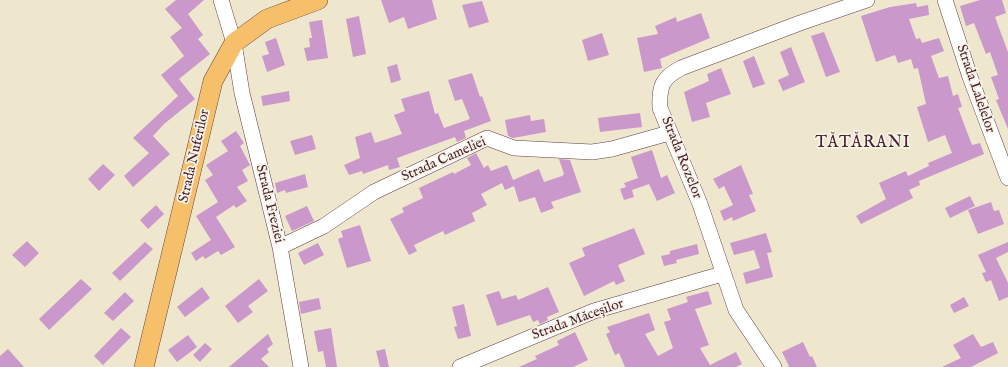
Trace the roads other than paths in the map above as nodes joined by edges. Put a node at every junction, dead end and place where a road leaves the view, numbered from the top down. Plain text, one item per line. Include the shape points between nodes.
1 (220, 0) edge
2 (318, 0) edge
3 (867, 0) edge
4 (945, 0) edge
5 (234, 43) junction
6 (669, 133) junction
7 (1008, 178) edge
8 (280, 247) junction
9 (722, 274) junction
10 (144, 367) edge
11 (301, 367) edge
12 (460, 367) edge
13 (774, 367) edge

1 - 5 street, Strada Freziei
2 - 5 main road, Strada Nuferilor via 267,19
3 - 6 street, Strada Rozelor via 800,22 670,74 663,83 660,96 660,108
4 - 7 street, Strada Lalelelor via 977,97
5 - 8 street, Strada Freziei via 242,93
5 - 10 main road, Strada Nuferilor via 212,81
6 - 8 street, Strada Cameliei via 592,152 514,148 487,138 374,192 324,226
6 - 9 street, Strada Rozelor via 700,204
8 - 11 street, Strada Freziei
9 - 12 street, Strada Măceșilor via 594,311
9 - 13 street, Strada Rozelor via 736,310

